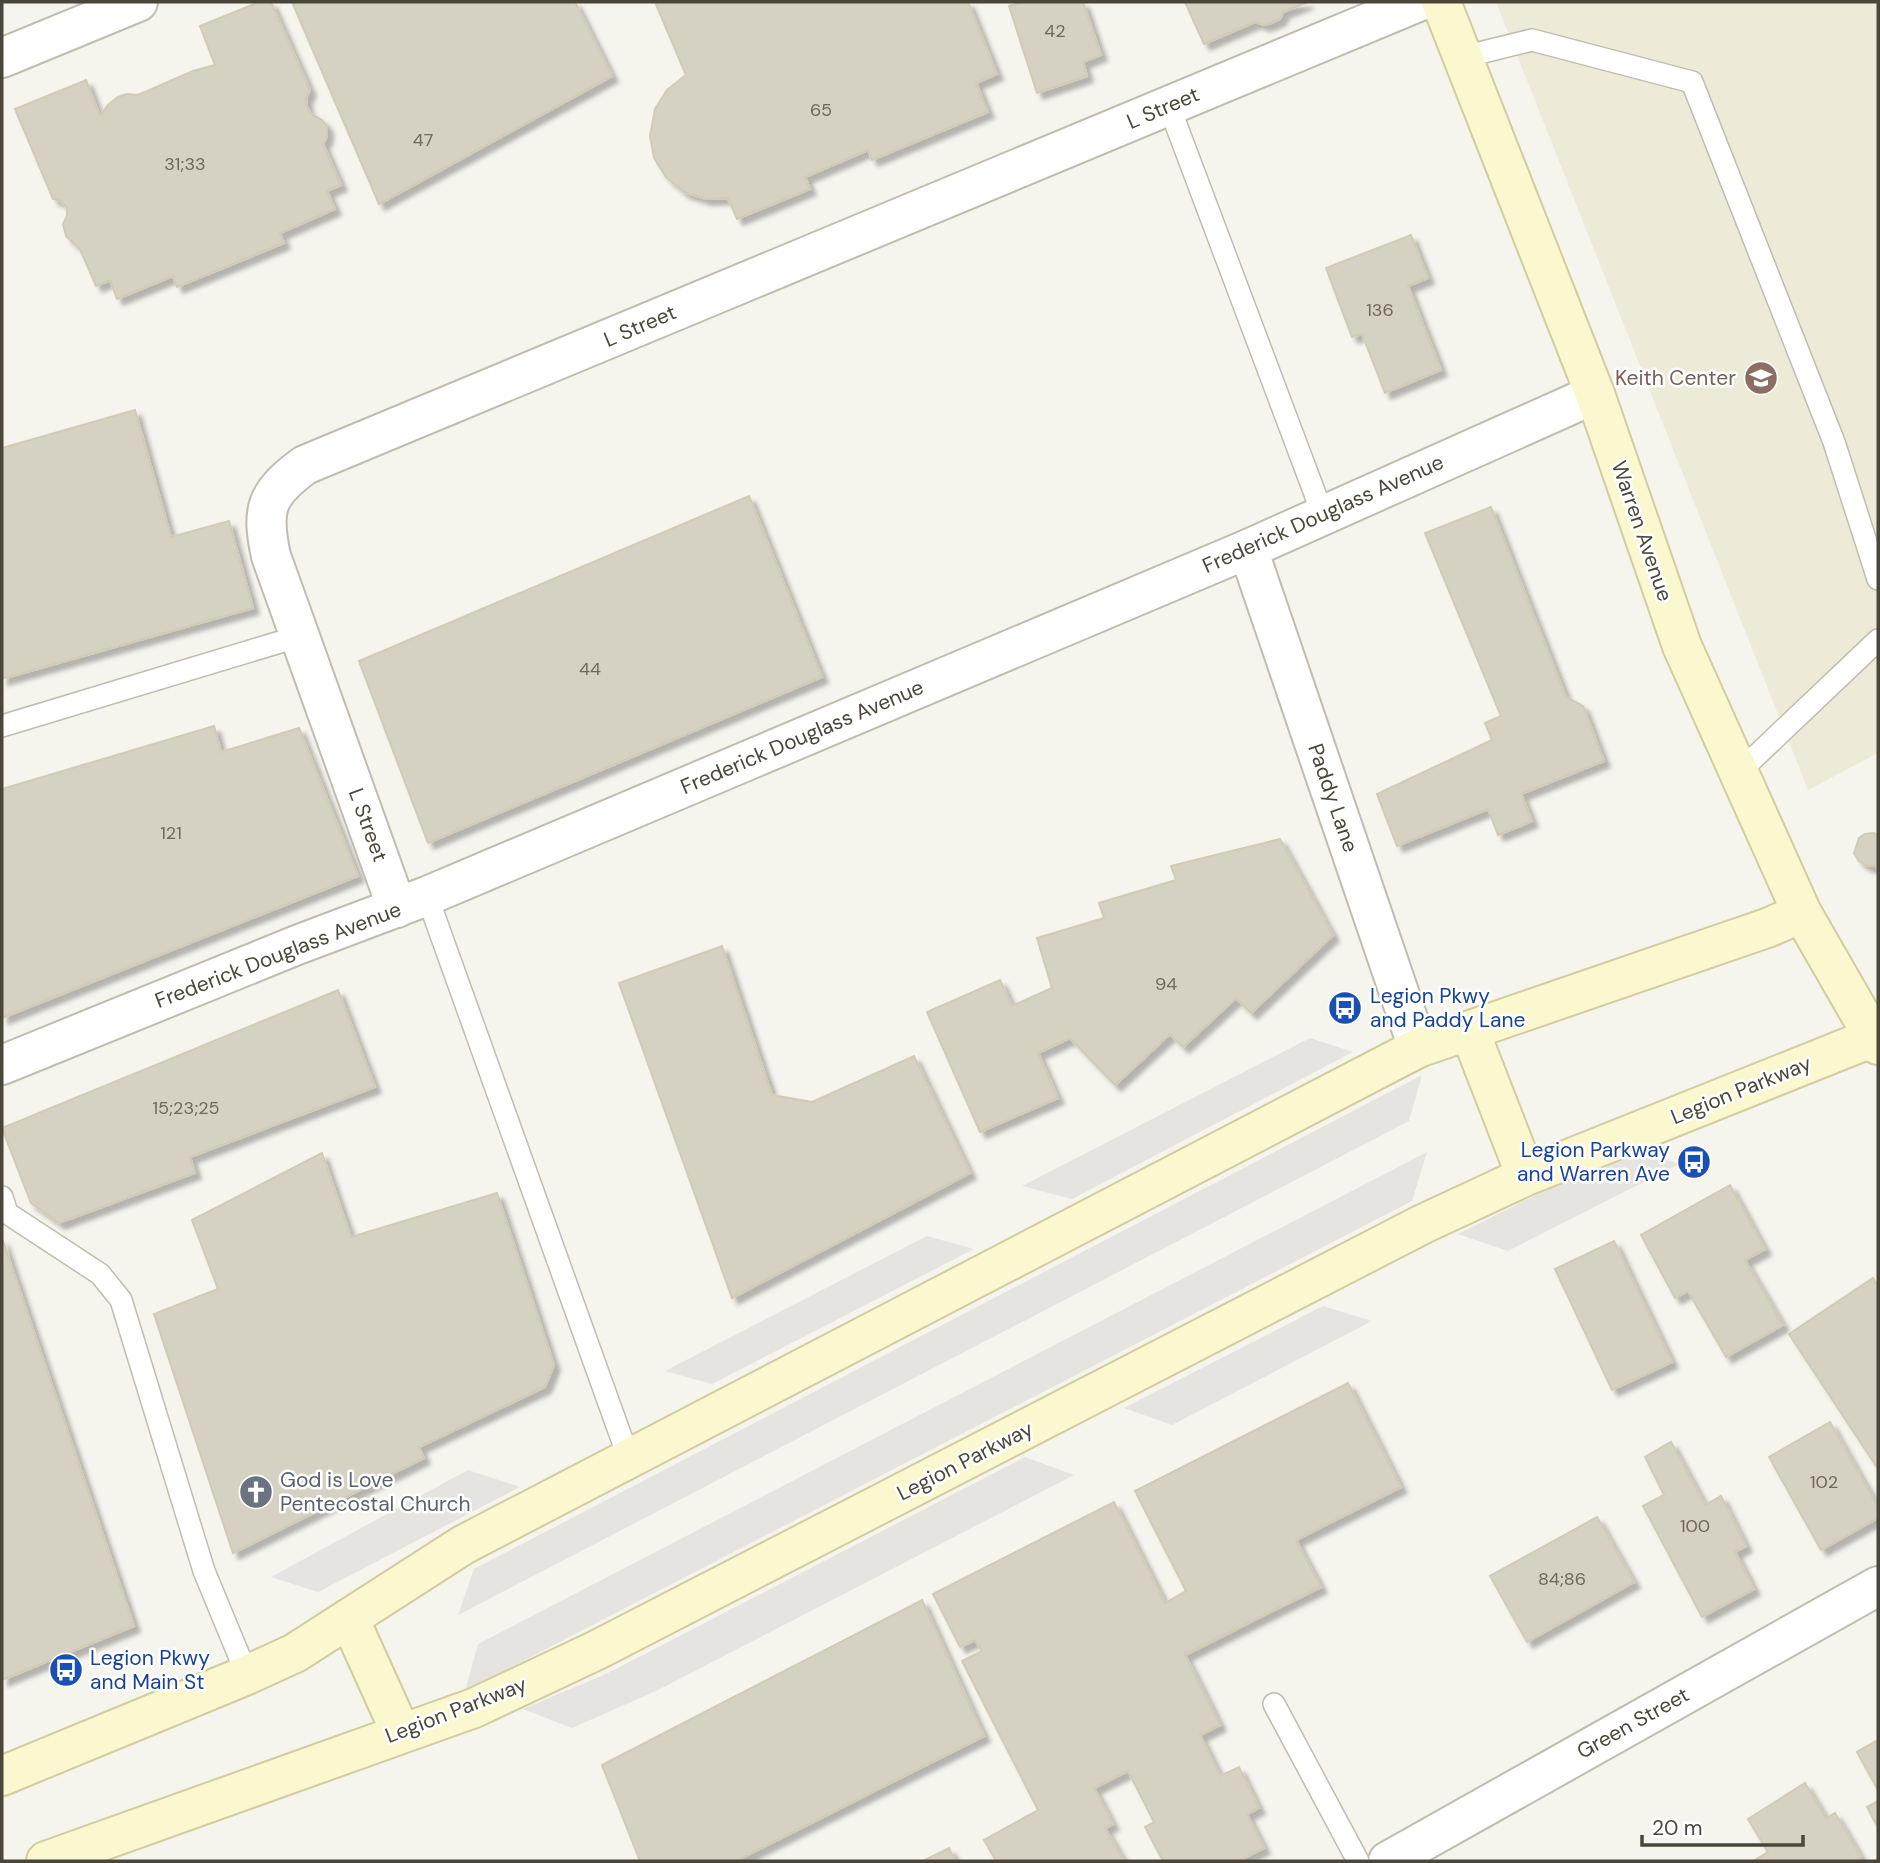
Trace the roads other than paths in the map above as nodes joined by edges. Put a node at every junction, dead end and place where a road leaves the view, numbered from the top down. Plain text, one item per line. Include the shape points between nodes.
1 (138, 2) edge
2 (1418, 2) edge
3 (1441, 2) edge
4 (1463, 57) junction
5 (2, 58) edge
6 (1168, 106) junction
7 (1595, 394) junction
8 (1322, 515) junction
9 (1248, 549) junction
10 (1878, 579) edge
11 (300, 636) junction
12 (1878, 640) edge
13 (2, 726) edge
14 (1738, 773) junction
15 (412, 902) junction
16 (1801, 913) junction
17 (1470, 1032) junction
18 (1876, 1041) edge
19 (1418, 1048) junction
20 (2, 1065) edge
21 (1526, 1175) junction
22 (2, 1197) edge
23 (629, 1459) junction
24 (1878, 1586) edge
25 (349, 1618) junction
26 (247, 1675) junction
27 (1273, 1704) dead end
28 (401, 1733) junction
29 (2, 1776) edge
30 (46, 1861) edge
31 (1358, 1861) edge
32 (1388, 1861) edge

1 - 5 street
2 - 6 street, L Street
3 - 4 main road, Warren Avenue
4 - 7 main road, Warren Avenue
4 - 10 lane via 1532,40 1692,82 1834,442
6 - 8 lane
6 - 11 street, L Street via 304,466 283,481 270,500 265,527
7 - 8 street, Frederick Douglass Avenue
7 - 14 main road, Warren Avenue via 1682,646
8 - 9 street, Frederick Douglass Avenue
9 - 15 street, Frederick Douglass Avenue
9 - 19 street, Paddy Lane
11 - 13 lane
11 - 15 street, L Street
12 - 14 lane
14 - 16 main road, Warren Avenue
15 - 20 street, Frederick Douglass Avenue
15 - 23 lane
16 - 17 main road
16 - 18 main road, Warren Avenue
17 - 19 main road
17 - 21 main road
18 - 21 main road, Legion Parkway
19 - 23 main road
21 - 28 main road, Legion Parkway via 597,1650 474,1708
22 - 26 lane via 7,1213 100,1275 121,1300 204,1571
23 - 25 main road via 463,1545
24 - 32 street, Green Street
25 - 26 main road via 295,1653
25 - 28 main road
26 - 29 main road
27 - 31 lane
28 - 30 main road, Legion Parkway

